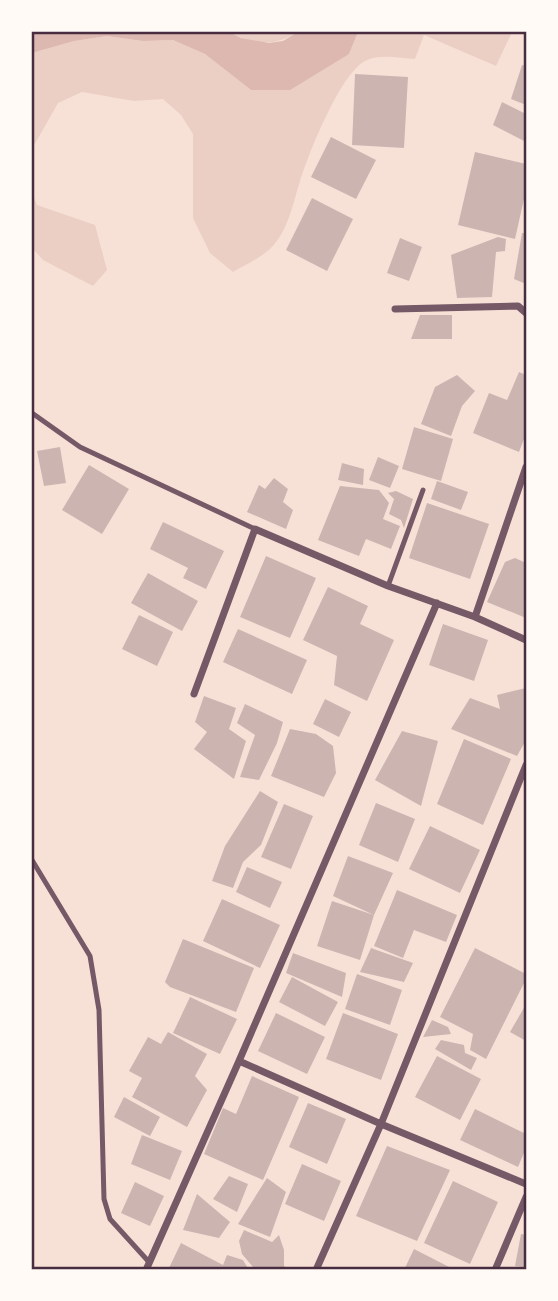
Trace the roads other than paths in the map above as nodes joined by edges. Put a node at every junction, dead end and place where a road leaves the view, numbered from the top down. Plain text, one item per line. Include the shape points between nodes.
1 (396, 309) dead end
2 (527, 313) edge
3 (32, 413) edge
4 (527, 467) edge
5 (423, 490) dead end
6 (255, 529) junction
7 (388, 586) junction
8 (437, 603) junction
9 (475, 617) junction
10 (527, 640) edge
11 (194, 694) dead end
12 (527, 765) edge
13 (32, 860) edge
14 (239, 1061) junction
15 (381, 1124) junction
16 (527, 1184) edge
17 (527, 1197) edge
18 (148, 1266) edge
19 (316, 1269) edge
20 (495, 1269) edge

1 - 2 street via 518,306
3 - 6 lane via 80,447
4 - 9 street
5 - 7 lane
6 - 7 street
6 - 11 street
7 - 8 street
8 - 9 street
8 - 14 street
9 - 10 street
12 - 15 street
13 - 18 lane via 90,956 99,1010 104,1199 110,1219
14 - 15 street
14 - 18 street
15 - 16 street
15 - 19 street
17 - 20 street

